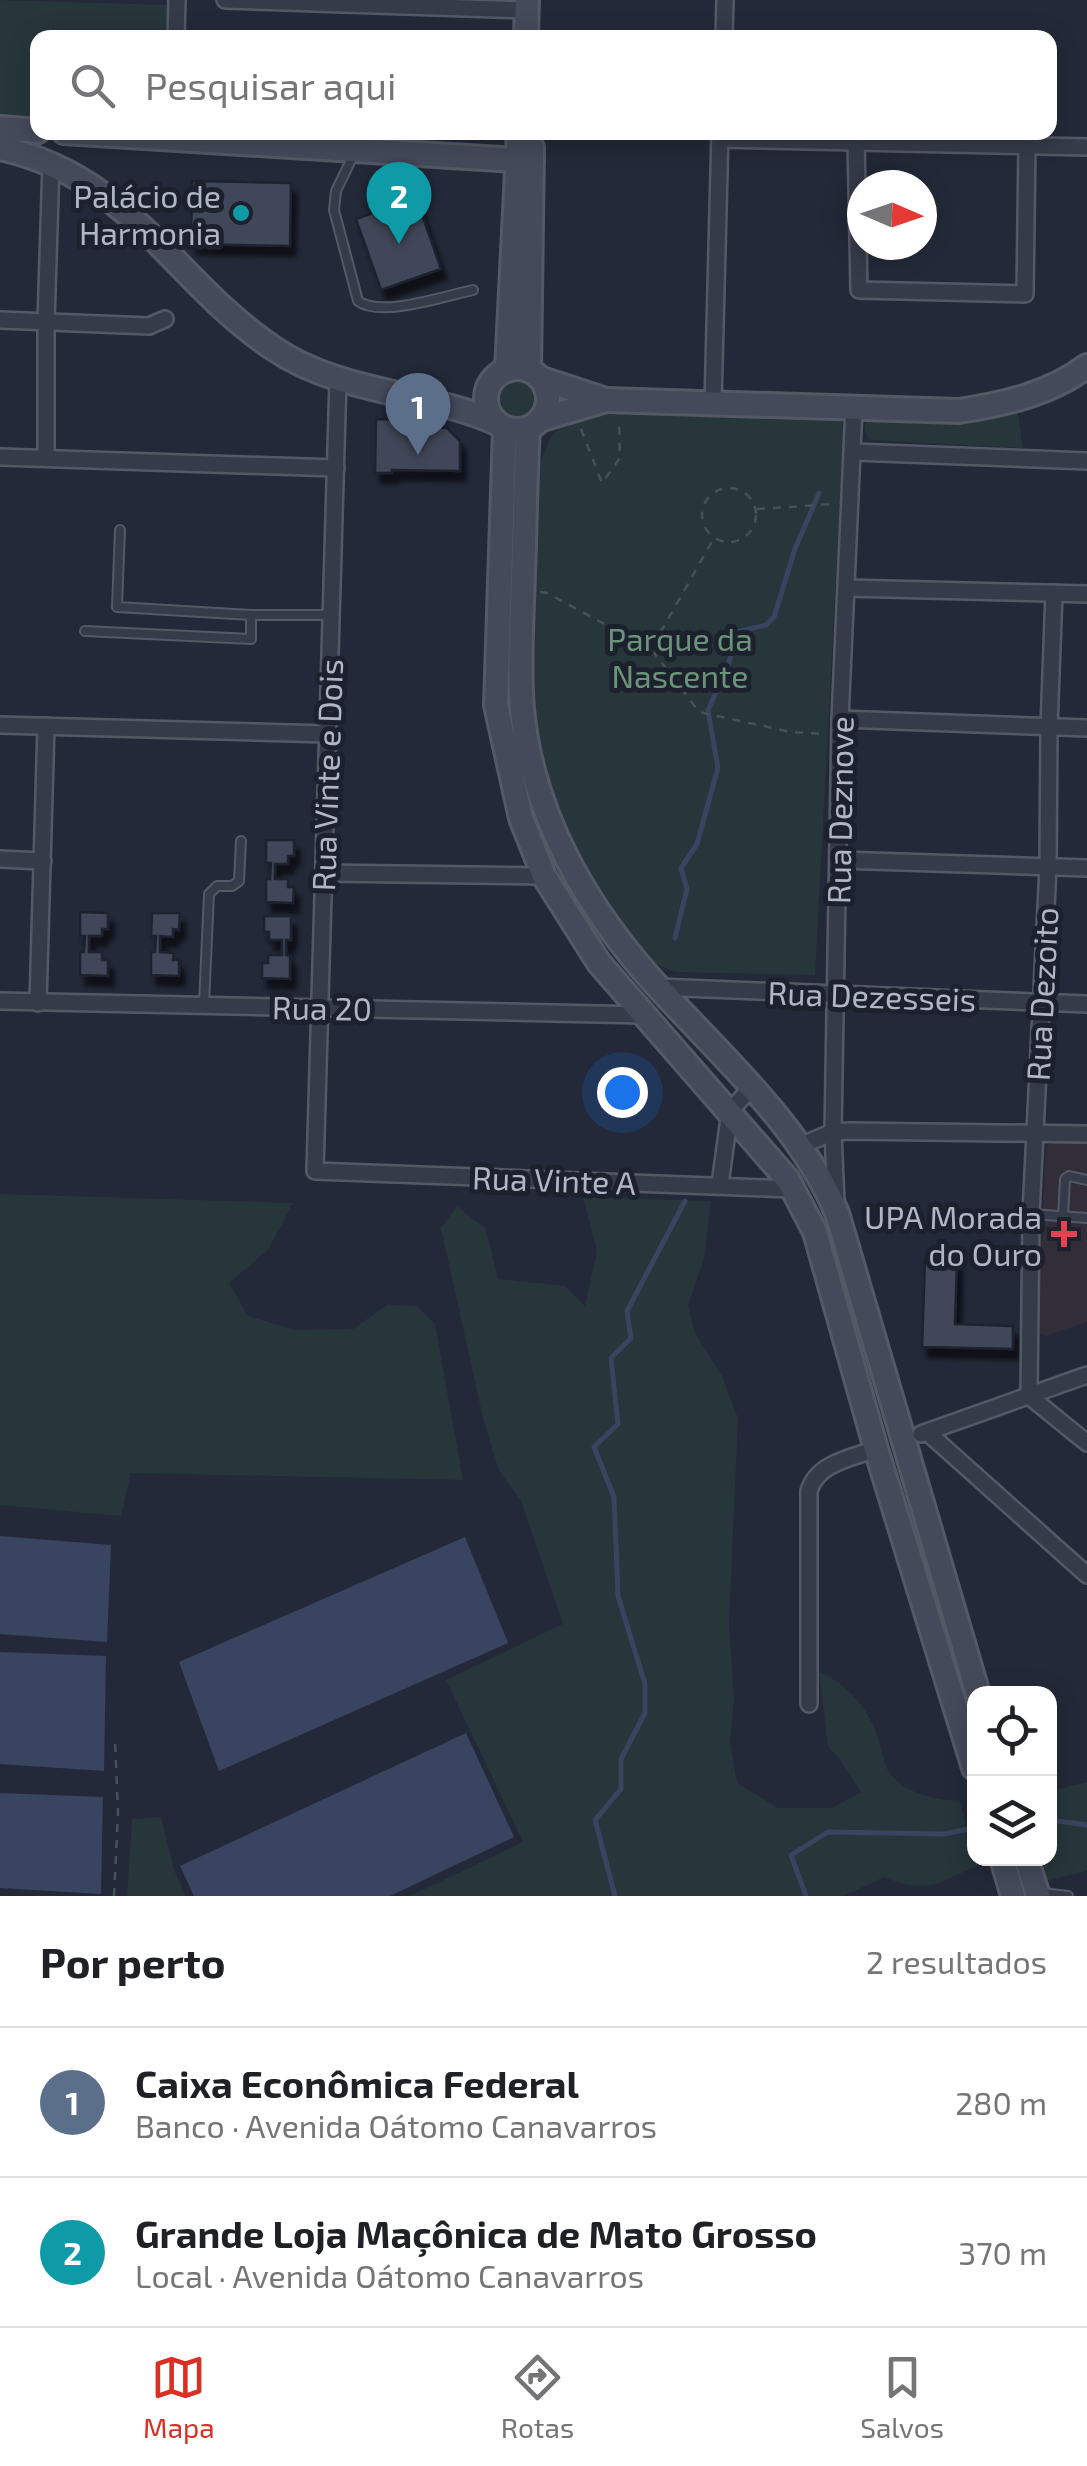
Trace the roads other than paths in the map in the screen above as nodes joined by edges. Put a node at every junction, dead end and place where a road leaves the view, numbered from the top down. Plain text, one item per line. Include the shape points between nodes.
1 (177, 0) edge
2 (225, 0) edge
3 (725, 0) edge
4 (527, 5) edge
5 (176, 30) edge
6 (526, 30) edge
7 (724, 30) edge
8 (0, 128) edge
9 (30, 130) edge
10 (225, 140) edge
11 (520, 140) edge
12 (530, 140) edge
13 (720, 140) edge
14 (856, 140) joint
15 (1027, 145) junction
16 (1087, 147) edge
17 (0, 148) edge
18 (355, 150) junction
19 (524, 160) junction
20 (51, 163) junction
21 (473, 290) dead end
22 (165, 318) dead end
23 (0, 320) edge
24 (46, 322) junction
25 (1087, 366) edge
26 (526, 373) junction
27 (338, 379) junction
28 (612, 400) junction
29 (714, 404) junction
30 (854, 407) junction
31 (518, 425) junction
32 (854, 452) junction
33 (0, 456) edge
34 (46, 458) junction
35 (1087, 461) edge
36 (336, 468) junction
37 (120, 530) dead end
38 (846, 588) junction
39 (1054, 592) junction
40 (1087, 594) edge
41 (331, 614) junction
42 (251, 615) junction
43 (85, 631) dead end
44 (0, 725) edge
45 (46, 726) junction
46 (1048, 726) junction
47 (840, 728) junction
48 (1087, 728) edge
49 (328, 734) junction
50 (241, 841) dead end
51 (0, 859) edge
52 (839, 860) junction
53 (43, 861) junction
54 (1048, 866) junction
55 (1087, 868) edge
56 (324, 873) junction
57 (544, 876) junction
58 (658, 987) junction
59 (836, 993) junction
60 (0, 1001) edge
61 (38, 1002) junction
62 (1040, 1002) junction
63 (204, 1004) junction
64 (1087, 1004) edge
65 (320, 1006) junction
66 (643, 1015) junction
67 (751, 1088) junction
68 (730, 1110) junction
69 (832, 1132) junction
70 (1035, 1132) junction
71 (1087, 1134) edge
72 (800, 1146) junction
73 (314, 1171) joint
74 (1087, 1180) edge
75 (720, 1184) junction
76 (792, 1188) junction
77 (837, 1213) junction
78 (1031, 1214) junction
79 (1063, 1216) junction
80 (1087, 1218) edge
81 (1087, 1375) edge
82 (1030, 1396) junction
83 (927, 1432) junction
84 (904, 1440) junction
85 (1087, 1443) edge
86 (876, 1449) junction
87 (1087, 1575) edge
88 (976, 1686) edge
89 (809, 1704) dead end
90 (967, 1745) edge
91 (1004, 1866) edge
92 (1029, 1866) edge
93 (1038, 1894) edge
94 (1012, 1896) edge
95 (1068, 1896) edge

1 - 5 street
2 - 4 street
3 - 7 street
4 - 6 main road
8 - 9 main road
10 - 18 main road
11 - 19 main road
12 - 19 main road
13 - 29 street
14 - 15 street
14 - 15 street via 859,290 1025,294
15 - 16 street
17 - 20 main road
18 - 19 main road
18 - 21 lane via 334,210 358,300 381,309
19 - 26 main road
20 - 24 street
20 - 27 main road via 153,234 225,310 274,349
22 - 24 street via 150,326
23 - 24 street
24 - 34 street
25 - 30 main road via 1002,404 959,411
26 - 28 main road
26 - 31 main road via 549,399
26 - 31 main road via 492,381 486,398 487,408
27 - 31 main road
27 - 36 street, Rua Vinte e Dois
28 - 29 main road
28 - 31 main road
29 - 30 main road
30 - 32 street, Rua Deznove
31 - 57 main road via 496,705 520,818
31 - 58 main road via 520,678 528,748 564,854 591,905
32 - 35 street
32 - 38 street, Rua Deznove
33 - 34 street
34 - 36 street
36 - 41 street, Rua Vinte e Dois
37 - 42 lane via 117,607
38 - 39 street
38 - 47 street, Rua Deznove
39 - 40 street
39 - 46 street, Rua Dezoito
41 - 42 lane
41 - 49 street, Rua Vinte e Dois
42 - 43 lane via 251,638
44 - 45 street
45 - 49 street
45 - 53 street
46 - 47 street
46 - 48 street
46 - 54 street, Rua Dezoito
47 - 52 street, Rua Deznove
49 - 56 street, Rua Vinte e Dois
50 - 63 lane via 239,881 209,894
51 - 53 street
52 - 54 street
52 - 59 street, Rua Deznove
53 - 61 street
54 - 55 street
54 - 62 street, Rua Dezoito
56 - 57 street
56 - 65 street, Rua Vinte e Dois
57 - 66 main road via 599,963
58 - 59 street, Rua Dezesseis
58 - 67 main road
59 - 62 street, Rua Dezesseis
59 - 69 street, Rua Deznove
60 - 61 street, Rua 20
61 - 63 street, Rua 20
62 - 64 street, Rua Dezesseis
62 - 70 street, Rua Dezoito
63 - 65 street, Rua 20
65 - 66 street, Rua 20
65 - 73 street, Rua Vinte e Dois
66 - 68 main road
67 - 68 street
67 - 72 main road
68 - 75 street
68 - 76 main road
69 - 70 street
69 - 72 street
69 - 77 street, Rua Deznove
70 - 71 street
70 - 78 street, Rua Dezoito
72 - 77 main road
73 - 75 street, Rua Vinte A
74 - 79 lane via 1064,1179
75 - 76 street, Rua Vinte A
76 - 86 main road via 815,1232
77 - 84 main road
78 - 79 lane
78 - 82 street, Rua Dezoito
79 - 80 lane
81 - 82 street
82 - 83 street
82 - 85 street
83 - 84 street
83 - 87 street
84 - 88 main road
86 - 89 street via 824,1468 812,1480
86 - 90 main road
91 - 94 main road
92 - 93 main road
93 - 95 lane

